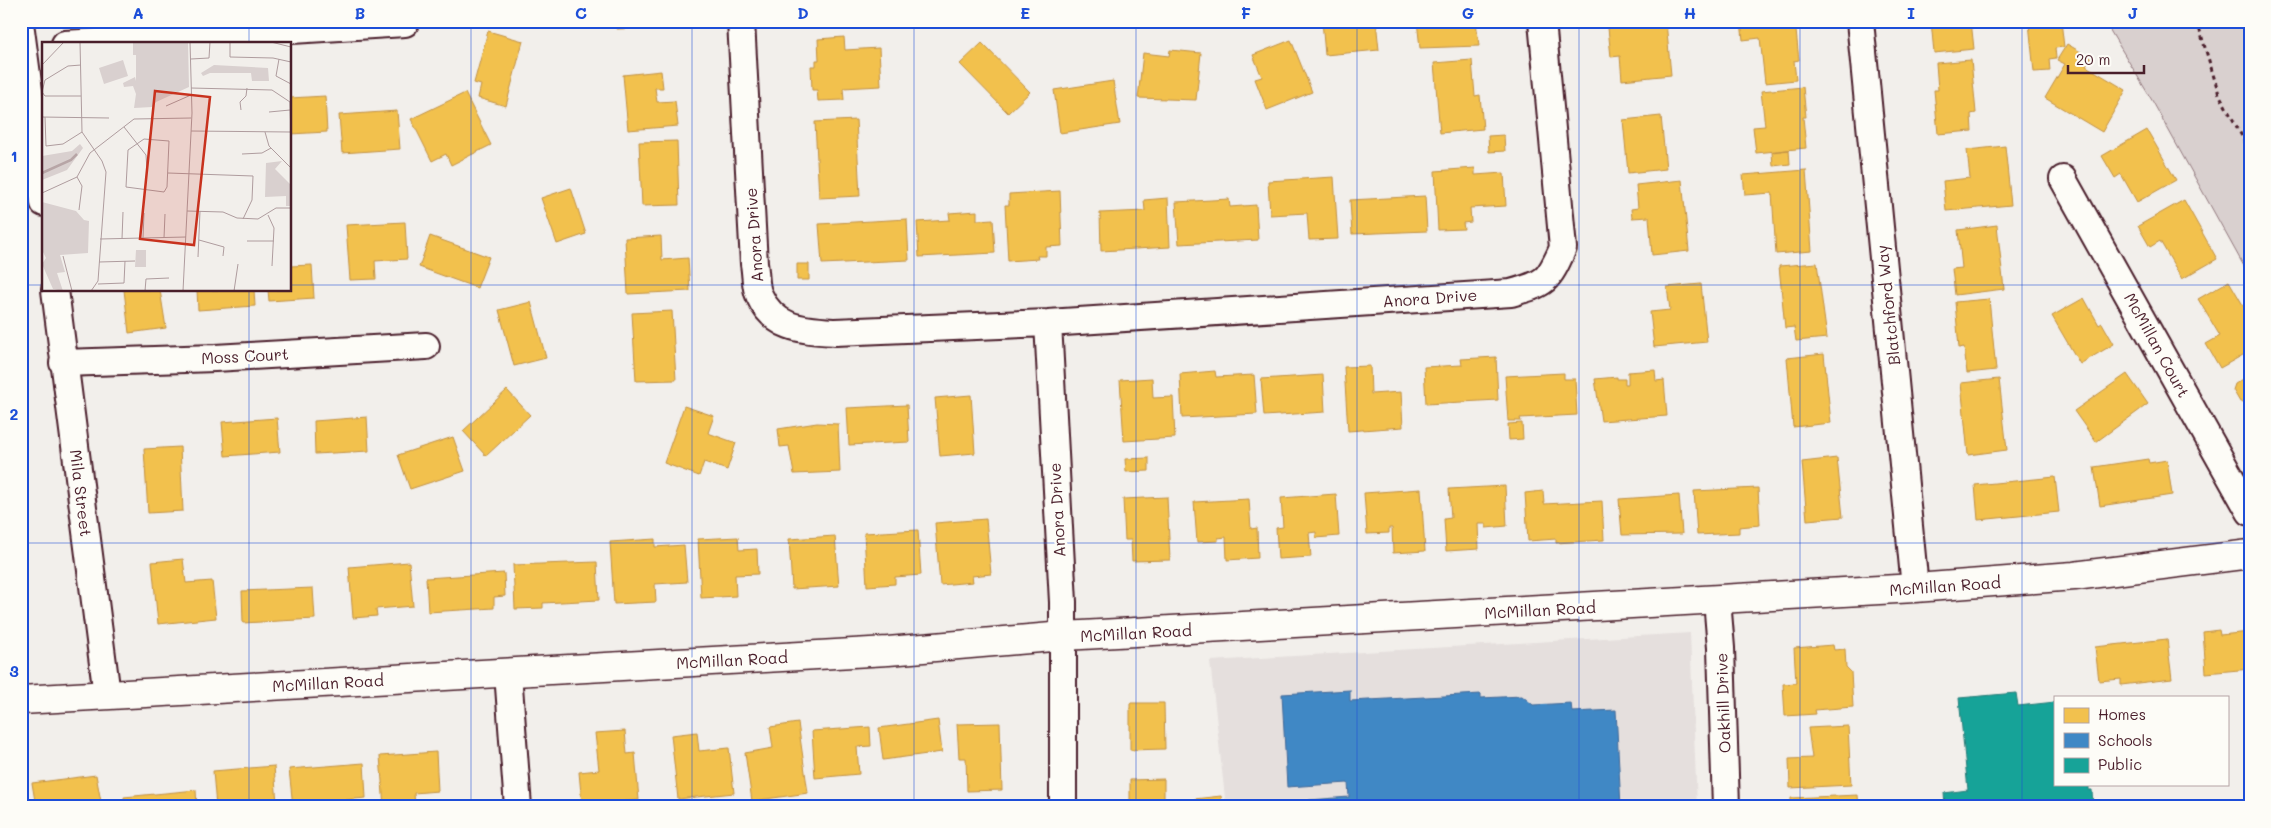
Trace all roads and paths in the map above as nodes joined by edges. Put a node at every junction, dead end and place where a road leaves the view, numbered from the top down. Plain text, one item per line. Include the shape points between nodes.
1 (741, 21) edge
2 (1542, 21) edge
3 (1860, 21) edge
4 (2197, 21) edge
5 (405, 23) dead end
6 (29, 40) edge
7 (97, 42) edge
8 (2250, 151) edge
9 (2063, 179) dead end
10 (42, 181) edge
11 (55, 291) edge
12 (1048, 323) junction
13 (426, 346) dead end
14 (63, 363) junction
15 (2250, 512) edge
16 (2250, 554) edge
17 (1915, 588) junction
18 (1717, 600) junction
19 (1064, 636) junction
20 (508, 672) junction
21 (107, 695) junction
22 (21, 700) edge
23 (518, 807) edge
24 (1063, 807) edge
25 (1726, 807) edge

1 - 12 street, Anora Drive via 754,264 759,295 776,320 802,330 835,332
2 - 12 street, Anora Drive via 1563,248 1551,275 1533,287 1501,294
3 - 17 street, Blatchford Way
4 - 8 path via 2219,94
5 - 7 street
6 - 10 street
9 - 15 street, McMillan Court
11 - 14 street, Mila Street
12 - 19 street, Anora Drive
13 - 14 street, Moss Court
14 - 21 street, Mila Street
16 - 17 street, McMillan Road via 2074,576
17 - 18 street, McMillan Road
18 - 19 street, McMillan Road
18 - 25 street, Oakhill Drive
19 - 20 street, McMillan Road via 888,651
19 - 24 street, Anora Drive
20 - 21 street, McMillan Road
20 - 23 street
21 - 22 street, McMillan Road

